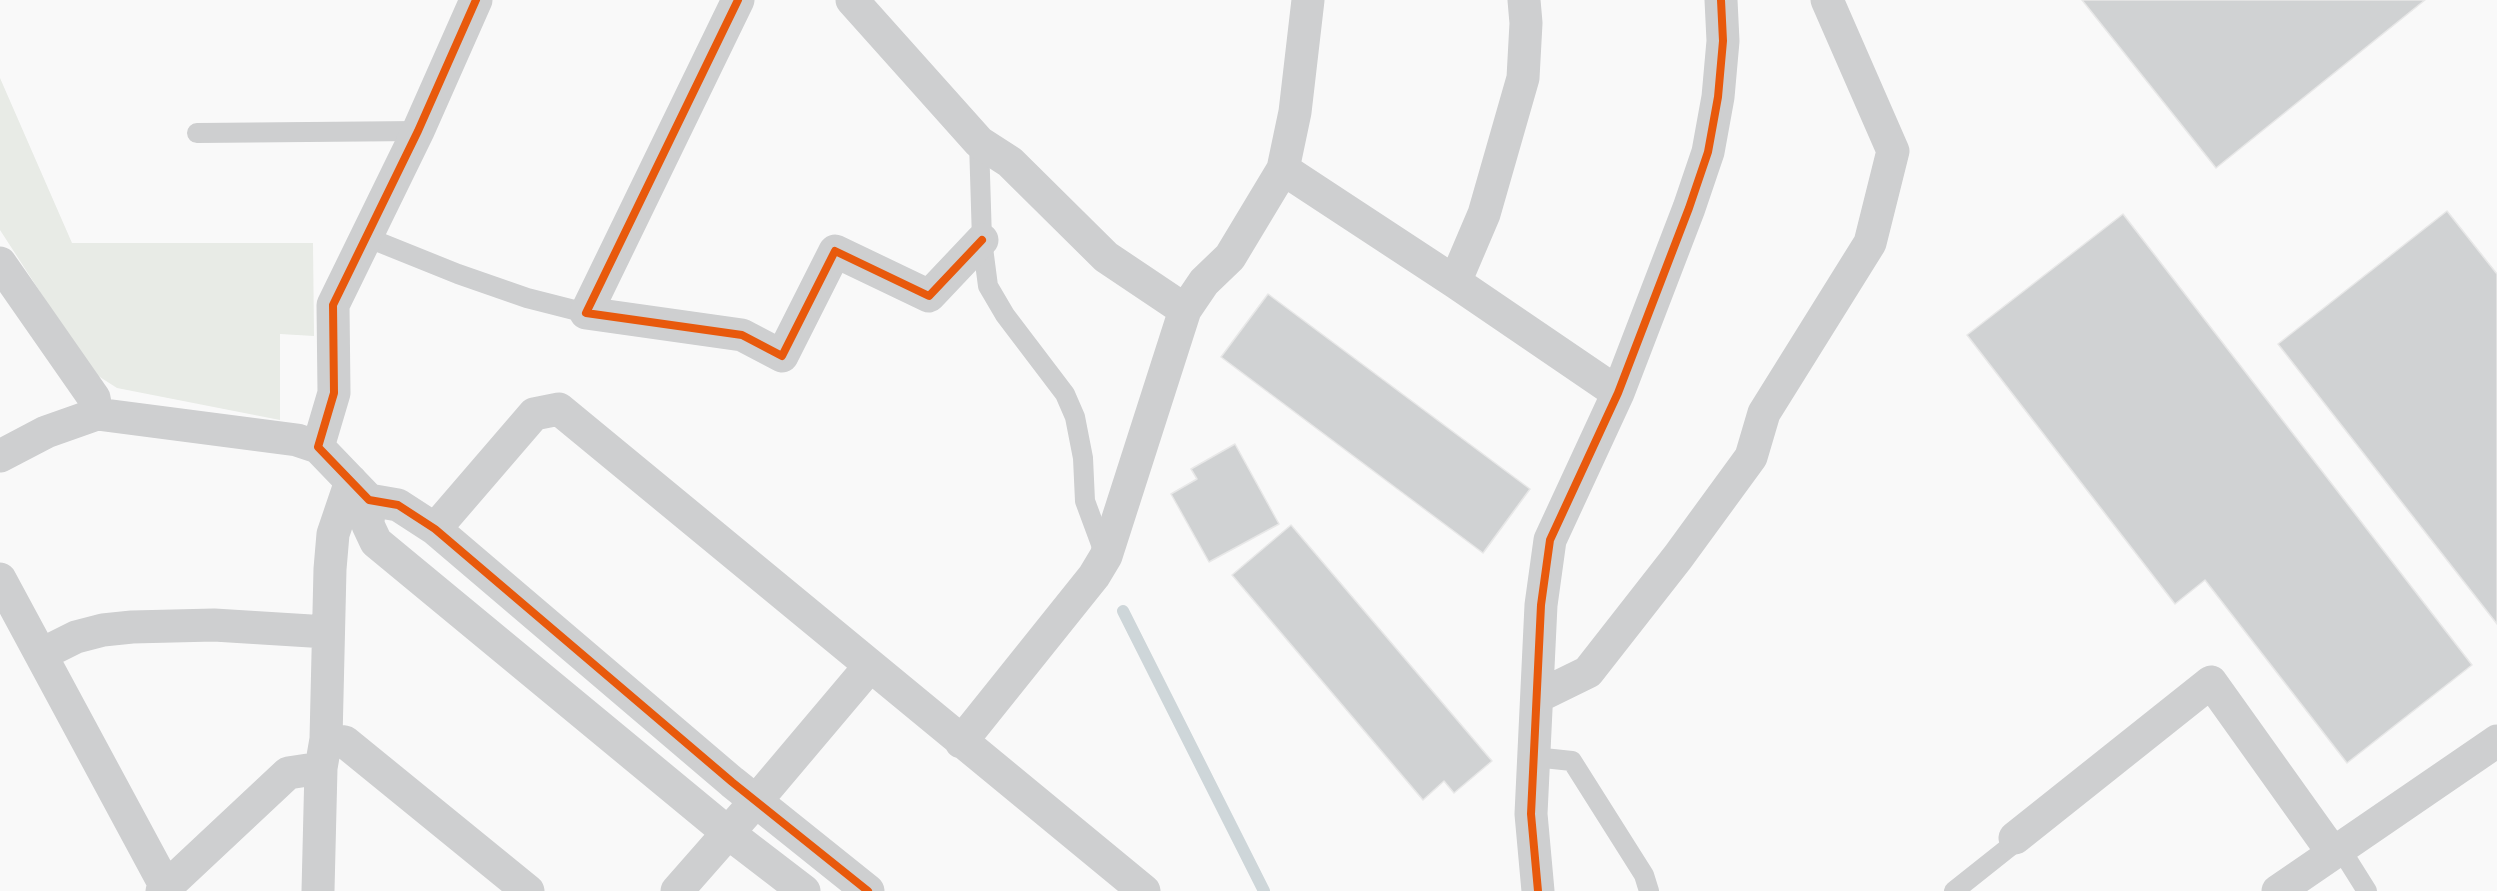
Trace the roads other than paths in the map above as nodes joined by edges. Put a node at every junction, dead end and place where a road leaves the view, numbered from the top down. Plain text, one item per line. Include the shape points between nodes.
1 (476, 0) edge
2 (738, 0) edge
3 (852, 0) edge
4 (1308, 0) edge
5 (1524, 0) edge
6 (1721, 0) edge
7 (1827, 0) edge
8 (418, 131) junction
9 (197, 134) dead end
10 (979, 142) junction
11 (1283, 169) junction
12 (366, 237) junction
13 (982, 240) junction
14 (0, 263) edge
15 (1455, 282) junction
16 (1185, 310) junction
17 (586, 313) junction
18 (1618, 393) junction
19 (97, 414) junction
20 (318, 447) junction
21 (0, 456) edge
22 (360, 490) junction
23 (435, 530) junction
24 (1106, 556) junction
25 (0, 579) edge
26 (327, 632) junction
27 (42, 654) junction
28 (870, 666) junction
29 (1537, 697) junction
30 (2497, 741) edge
31 (961, 742) junction
32 (323, 754) junction
33 (1534, 757) junction
34 (756, 801) junction
35 (727, 832) junction
36 (2015, 838) joint
37 (2337, 850) junction
38 (164, 889) edge
39 (318, 891) edge
40 (528, 891) edge
41 (677, 891) edge
42 (804, 891) edge
43 (868, 891) edge
44 (1144, 891) edge
45 (1538, 891) edge
46 (1649, 891) edge
47 (1954, 891) edge
48 (2278, 891) edge
49 (2367, 891) edge

1 - 8 street
2 - 17 street
3 - 10 street
4 - 11 street via 1295,112
5 - 15 street via 1522,78 1484,214
6 - 18 street via 1723,41 1708,152
7 - 29 street via 1893,151 1870,243 1764,413 1751,457 1588,672
8 - 9 lane
8 - 12 street
10 - 13 lane
10 - 16 street via 1010,162 1106,256
11 - 15 street
11 - 16 street via 1230,257 1204,282
12 - 17 lane via 458,274
12 - 20 street via 333,305 333,393
13 - 17 street via 929,296 835,252 782,356 742,335
13 - 24 lane via 988,286 1065,394 1075,417 1083,458 1085,501
14 - 19 street via 94,398
15 - 18 street
16 - 24 street
18 - 29 street via 1550,540 1541,605
19 - 20 street
19 - 21 street via 46,432
20 - 22 street
22 - 23 street via 398,505
22 - 26 street via 333,534
22 - 35 street via 376,542
23 - 28 street via 534,414 560,409
23 - 34 street
24 - 31 street
25 - 27 street
26 - 27 street via 214,625 132,627 76,637
26 - 32 street
27 - 38 street
28 - 31 street
28 - 34 street
29 - 33 street
30 - 37 street
31 - 44 street
32 - 38 street via 288,773
32 - 39 street
32 - 40 street via 345,741
33 - 45 street via 1531,814
33 - 46 lane via 1572,761 1644,875
34 - 35 street
34 - 43 street
35 - 41 street
35 - 42 street
36 - 37 street via 2211,682
36 - 47 lane via 2017,841
37 - 48 street
37 - 49 lane

